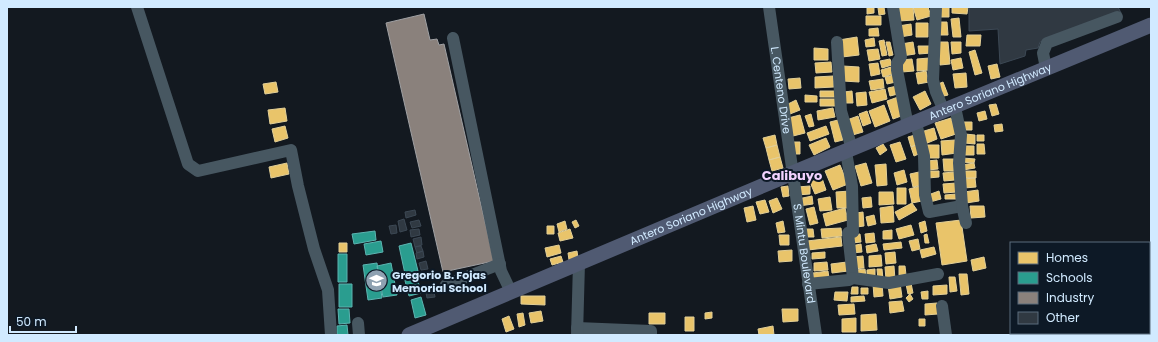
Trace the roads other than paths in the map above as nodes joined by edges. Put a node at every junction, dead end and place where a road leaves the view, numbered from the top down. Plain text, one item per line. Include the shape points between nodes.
1 (137, 7) edge
2 (769, 7) edge
3 (893, 7) edge
4 (936, 7) edge
5 (1117, 17) dead end
6 (1151, 25) edge
7 (453, 38) dead end
8 (837, 42) dead end
9 (1046, 68) junction
10 (950, 109) junction
11 (912, 124) junction
12 (849, 150) junction
13 (793, 172) junction
14 (962, 206) junction
15 (966, 223) dead end
16 (579, 263) junction
17 (500, 264) junction
18 (938, 274) dead end
19 (852, 278) junction
20 (808, 284) junction
21 (446, 285) dead end
22 (511, 292) junction
23 (942, 306) dead end
24 (577, 331) edge
25 (613, 332) edge
26 (331, 335) edge
27 (409, 335) edge
28 (651, 335) edge
29 (816, 335) edge
30 (946, 335) edge

1 - 26 street via 188,164 198,171 291,150 314,249 328,290
2 - 13 street, L. Centeno Drive
3 - 11 street via 901,57 897,63 897,70
4 - 10 street via 933,80 936,92
5 - 9 street via 1047,43 1043,53
6 - 9 main road, Antero Soriano Highway
7 - 17 street
8 - 12 street via 841,111
9 - 10 main road, Antero Soriano Highway
10 - 11 main road, Antero Soriano Highway
10 - 14 street via 962,135 959,164
11 - 12 main road, Antero Soriano Highway
11 - 14 street via 924,156 925,194 929,212
12 - 13 main road, Antero Soriano Highway
12 - 19 street via 853,232 848,233
13 - 16 main road, Antero Soriano Highway
13 - 20 street, S. Mintu Boulevard
14 - 15 street
16 - 22 main road, Antero Soriano Highway
16 - 24 street
17 - 21 street
17 - 22 street
18 - 19 street via 889,283
19 - 20 street
20 - 29 street, S. Mintu Boulevard
22 - 27 main road, Antero Soriano Highway
23 - 30 street
24 - 25 street
25 - 28 street via 651,331

